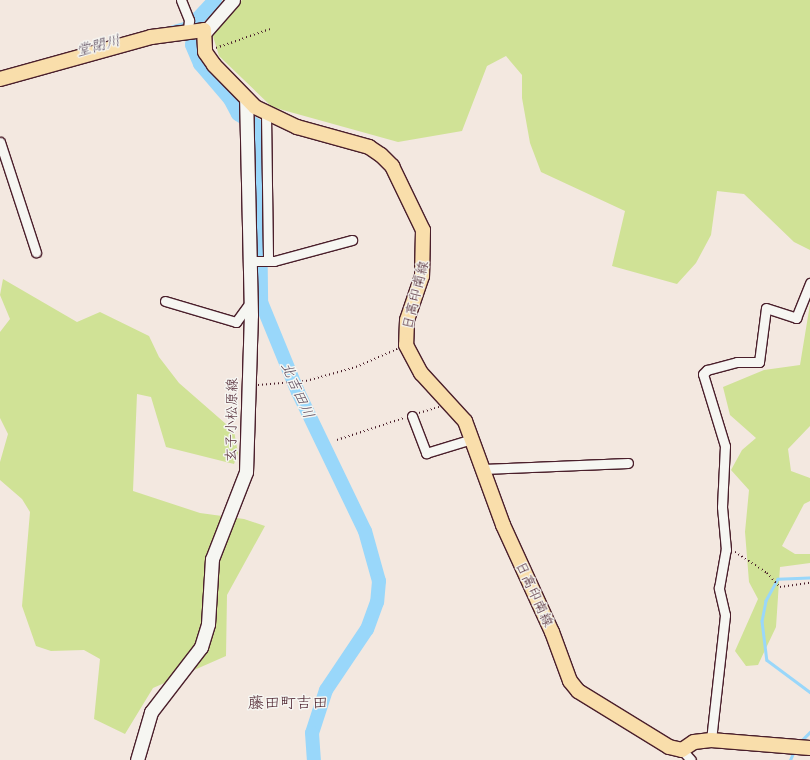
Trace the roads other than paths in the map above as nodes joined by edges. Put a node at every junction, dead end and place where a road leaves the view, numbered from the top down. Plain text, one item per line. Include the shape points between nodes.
1 (181, 0) edge
2 (233, 0) edge
3 (188, 29) junction
4 (205, 30) junction
5 (0, 79) edge
6 (246, 106) junction
7 (266, 113) junction
8 (0, 142) edge
9 (352, 240) dead end
10 (36, 252) dead end
11 (250, 261) junction
12 (268, 261) junction
13 (810, 282) edge
14 (165, 301) dead end
15 (251, 301) junction
16 (412, 416) road end
17 (472, 439) junction
18 (628, 463) dead end
19 (483, 470) junction
20 (711, 740) junction
21 (800, 749) edge
22 (686, 755) edge
23 (137, 760) edge

1 - 3 street via 189,20
2 - 4 main road
3 - 4 main road
3 - 5 main road
4 - 6 main road, 日高印南線 via 206,52
6 - 7 main road, 日高印南線
6 - 11 main road, 玄子小松原線
7 - 12 street
7 - 17 main road, 日高印南線 via 297,127 369,147 392,166 423,230 425,253 422,276 407,320 406,345 421,374 450,403 464,421
8 - 10 street
9 - 12 street
11 - 12 street
11 - 15 main road, 玄子小松原線
13 - 20 street via 796,318 766,308 759,362 736,362 707,370 703,374 725,446 722,507 726,550 719,588 725,615
14 - 15 street via 236,322
15 - 23 main road, 玄子小松原線 via 246,386 249,429 246,472 212,559 206,634 201,647 151,712
16 - 17 street via 426,453
17 - 19 main road, 日高印南線
18 - 19 street
19 - 22 main road, 日高印南線 via 503,525 552,632 570,681 585,696
20 - 21 main road, 日高印南線
20 - 22 main road, 日高印南線 via 694,742

